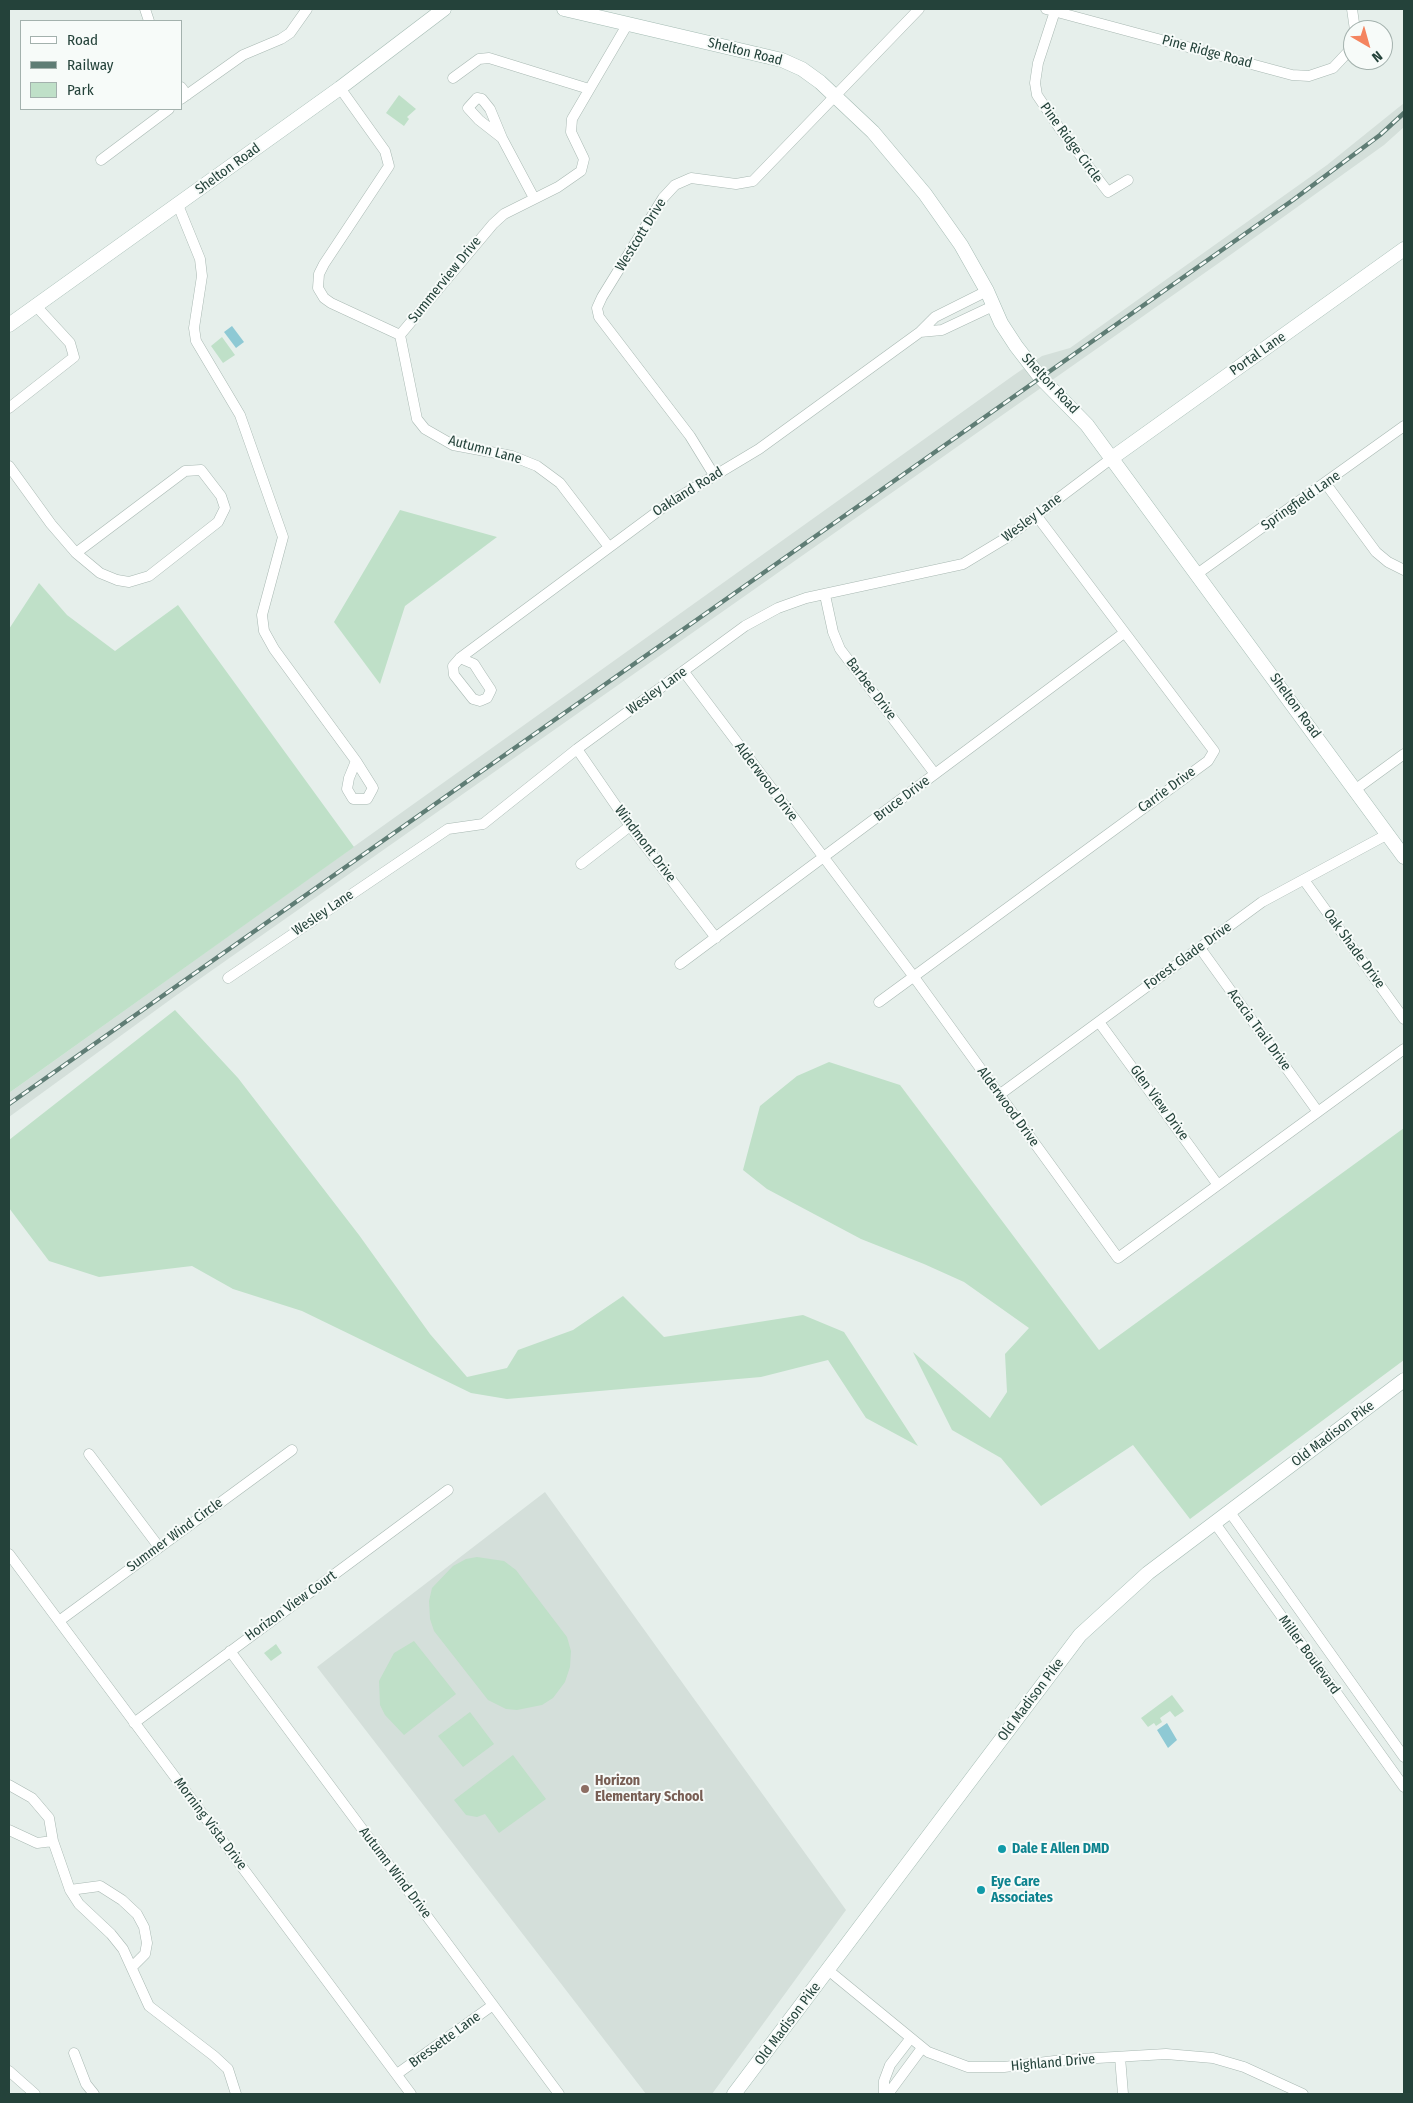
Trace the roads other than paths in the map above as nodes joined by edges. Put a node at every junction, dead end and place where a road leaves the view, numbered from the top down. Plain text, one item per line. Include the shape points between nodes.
1 (307, 9) edge
2 (444, 9) edge
3 (564, 9) edge
4 (919, 9) edge
5 (1050, 10) edge
6 (599, 13) edge
7 (627, 25) junction
8 (1343, 57) edge
9 (453, 78) dead end
10 (340, 88) junction
11 (589, 89) junction
12 (183, 94) edge
13 (835, 96) junction
14 (168, 110) edge
15 (502, 138) dead end
16 (101, 160) dead end
17 (1128, 180) dead end
18 (534, 198) junction
19 (178, 205) junction
20 (1404, 249) edge
21 (987, 291) junction
22 (36, 306) junction
23 (993, 306) junction
24 (9, 325) edge
25 (920, 332) junction
26 (400, 335) junction
27 (9, 408) edge
28 (1404, 426) edge
29 (1112, 458) junction
30 (9, 466) edge
31 (714, 475) junction
32 (1326, 484) junction
33 (1036, 515) junction
34 (609, 547) junction
35 (76, 552) junction
36 (1404, 570) edge
37 (1197, 574) junction
38 (825, 595) junction
39 (1124, 633) junction
40 (460, 658) dead end
41 (684, 672) junction
42 (577, 749) junction
43 (1404, 754) edge
44 (356, 761) dead end
45 (935, 774) junction
46 (1356, 790) junction
47 (630, 826) junction
48 (1388, 834) junction
49 (1404, 857) edge
50 (823, 858) junction
51 (581, 864) dead end
52 (1304, 880) junction
53 (716, 938) junction
54 (1200, 948) junction
55 (680, 964) dead end
56 (914, 977) junction
57 (228, 978) dead end
58 (879, 1002) dead end
59 (1404, 1019) edge
60 (1099, 1022) junction
61 (1404, 1049) edge
62 (999, 1095) junction
63 (1318, 1112) junction
64 (1218, 1185) junction
65 (1404, 1380) edge
66 (292, 1450) dead end
67 (89, 1454) dead end
68 (448, 1490) dead end
69 (1229, 1511) junction
70 (1214, 1522) junction
71 (159, 1547) junction
72 (9, 1554) edge
73 (1290, 1597) junction
74 (1274, 1606) junction
75 (59, 1621) junction
76 (230, 1651) junction
77 (1352, 1685) junction
78 (1338, 1695) junction
79 (134, 1723) junction
80 (1404, 1758) edge
81 (9, 1785) edge
82 (1404, 1787) edge
83 (9, 1830) edge
84 (53, 1841) junction
85 (70, 1890) junction
86 (132, 1967) junction
87 (828, 1970) junction
88 (493, 2005) junction
89 (910, 2039) junction
90 (922, 2048) junction
91 (74, 2053) dead end
92 (1120, 2057) junction
93 (9, 2071) edge
94 (397, 2074) junction
95 (35, 2094) edge
96 (94, 2094) edge
97 (236, 2094) edge
98 (411, 2094) edge
99 (559, 2094) edge
100 (734, 2094) edge
101 (886, 2094) edge
102 (1123, 2094) edge
103 (1303, 2094) edge

1 - 12 street via 286,36 243,55
2 - 10 street, Shelton Road
3 - 6 street, Shelton Road
4 - 13 street, Westcott Drive
5 - 8 street, Pine Ridge Road via 1292,75 1309,76 1333,68
5 - 17 street, Pine Ridge Circle via 1038,63 1037,95 1108,192
6 - 7 street, Shelton Road
7 - 11 street, Summerview Drive
7 - 13 street, Shelton Road via 782,60 802,69
9 - 11 street via 479,59 489,58
10 - 19 street, Shelton Road
10 - 26 street, Summerview Drive via 385,150 389,166 324,264 318,288 331,303
11 - 18 street, Summerview Drive via 570,126 584,159 582,171
13 - 21 street, Shelton Road via 872,132 925,194 962,245
13 - 31 street, Westcott Drive via 752,181 736,184 691,178 675,185 663,198 597,308 599,317 690,436
14 - 16 street
15 - 18 street
18 - 26 street, Summerview Drive via 504,214 484,232
19 - 22 street, Shelton Road
19 - 44 street via 200,259 202,276 194,328 196,341 240,415 283,537 262,615 264,631
20 - 29 street, Portal Lane
21 - 23 street, Shelton Road
21 - 25 street, Oakland Road via 934,317
22 - 24 street, Shelton Road
22 - 27 street via 70,343 74,357
23 - 25 street, Oakland Road via 942,330
23 - 29 street, Shelton Road via 1004,329 1024,357 1088,425
25 - 31 street, Oakland Road via 759,449
26 - 34 street, Autumn Lane via 417,419 425,429 453,445 512,456 537,466 560,483
28 - 32 street, Springfield Lane
29 - 33 street, Wesley Lane
29 - 37 street, Shelton Road
30 - 35 street via 51,524
31 - 34 street, Oakland Road via 668,503
32 - 36 street via 1376,552
32 - 37 street, Springfield Lane
33 - 38 street, Wesley Lane via 988,551 963,564
33 - 39 street, Carrie Drive
34 - 40 street, Oakland Road
35 - 35 street via 185,471 201,470 221,496 225,508 218,522 149,576 129,582 116,580 100,573
37 - 46 street, Shelton Road
38 - 41 street, Wesley Lane via 778,608
38 - 45 street, Barbee Drive via 840,649
39 - 45 street, Bruce Drive
39 - 56 street, Carrie Drive via 1214,751 1208,760
41 - 42 street, Wesley Lane
41 - 50 street, Alderwood Drive
42 - 47 street, Windmont Drive
42 - 57 street, Wesley Lane via 483,824 448,829
43 - 46 street
45 - 50 street, Bruce Drive
46 - 48 street, Shelton Road
47 - 51 street
47 - 53 street, Windmont Drive
48 - 49 street, Shelton Road
48 - 52 street, Forest Glade Drive
50 - 53 street, Bruce Drive
50 - 56 street, Alderwood Drive
52 - 54 street, Forest Glade Drive via 1262,902
52 - 59 street, Oak Shade Drive
53 - 55 street, Bruce Drive
54 - 60 street, Forest Glade Drive
54 - 63 street, Acacia Trail Drive
56 - 58 street, Carrie Drive
56 - 62 street, Alderwood Drive
60 - 62 street, Forest Glade Drive
60 - 64 street, Glen View Drive
61 - 63 street, Alderwood Drive
62 - 64 street, Alderwood Drive via 1118,1258
63 - 64 street, Alderwood Drive
65 - 69 street, Old Madison Pike
66 - 71 street, Summer Wind Circle
67 - 71 street
68 - 76 street, Horizon View Court
69 - 70 street, Old Madison Pike
69 - 73 street, Miller Boulevard
70 - 74 street, Miller Boulevard
70 - 87 street, Old Madison Pike via 1148,1573 1080,1635
71 - 75 street, Summer Wind Circle
72 - 75 street, Morning Vista Drive
73 - 74 street
73 - 77 street, Miller Boulevard
74 - 78 street, Miller Boulevard
75 - 79 street, Morning Vista Drive
76 - 79 street, Horizon View Court
76 - 88 street, Autumn Wind Drive
77 - 78 street
77 - 80 street, Miller Boulevard
78 - 82 street, Miller Boulevard
79 - 94 street, Morning Vista Drive
81 - 84 street via 32,1798 43,1809 49,1818
83 - 84 street via 38,1843
84 - 85 street
85 - 86 street via 79,1904 111,1934
85 - 86 street via 100,1886 136,1914 144,1927 147,1943 145,1954
86 - 97 street via 148,2006 228,2069
87 - 89 street, Highland Drive
87 - 100 street, Old Madison Pike
88 - 94 street, Bressette Lane
88 - 99 street, Autumn Wind Drive
89 - 90 street, Highland Drive
89 - 101 street via 890,2065 884,2081
90 - 92 street, Highland Drive via 968,2067
90 - 101 street
91 - 96 street via 86,2084
92 - 102 street
92 - 103 street, Highland Drive via 1166,2054 1213,2058 1244,2067
93 - 95 street
94 - 98 street, Morning Vista Drive

